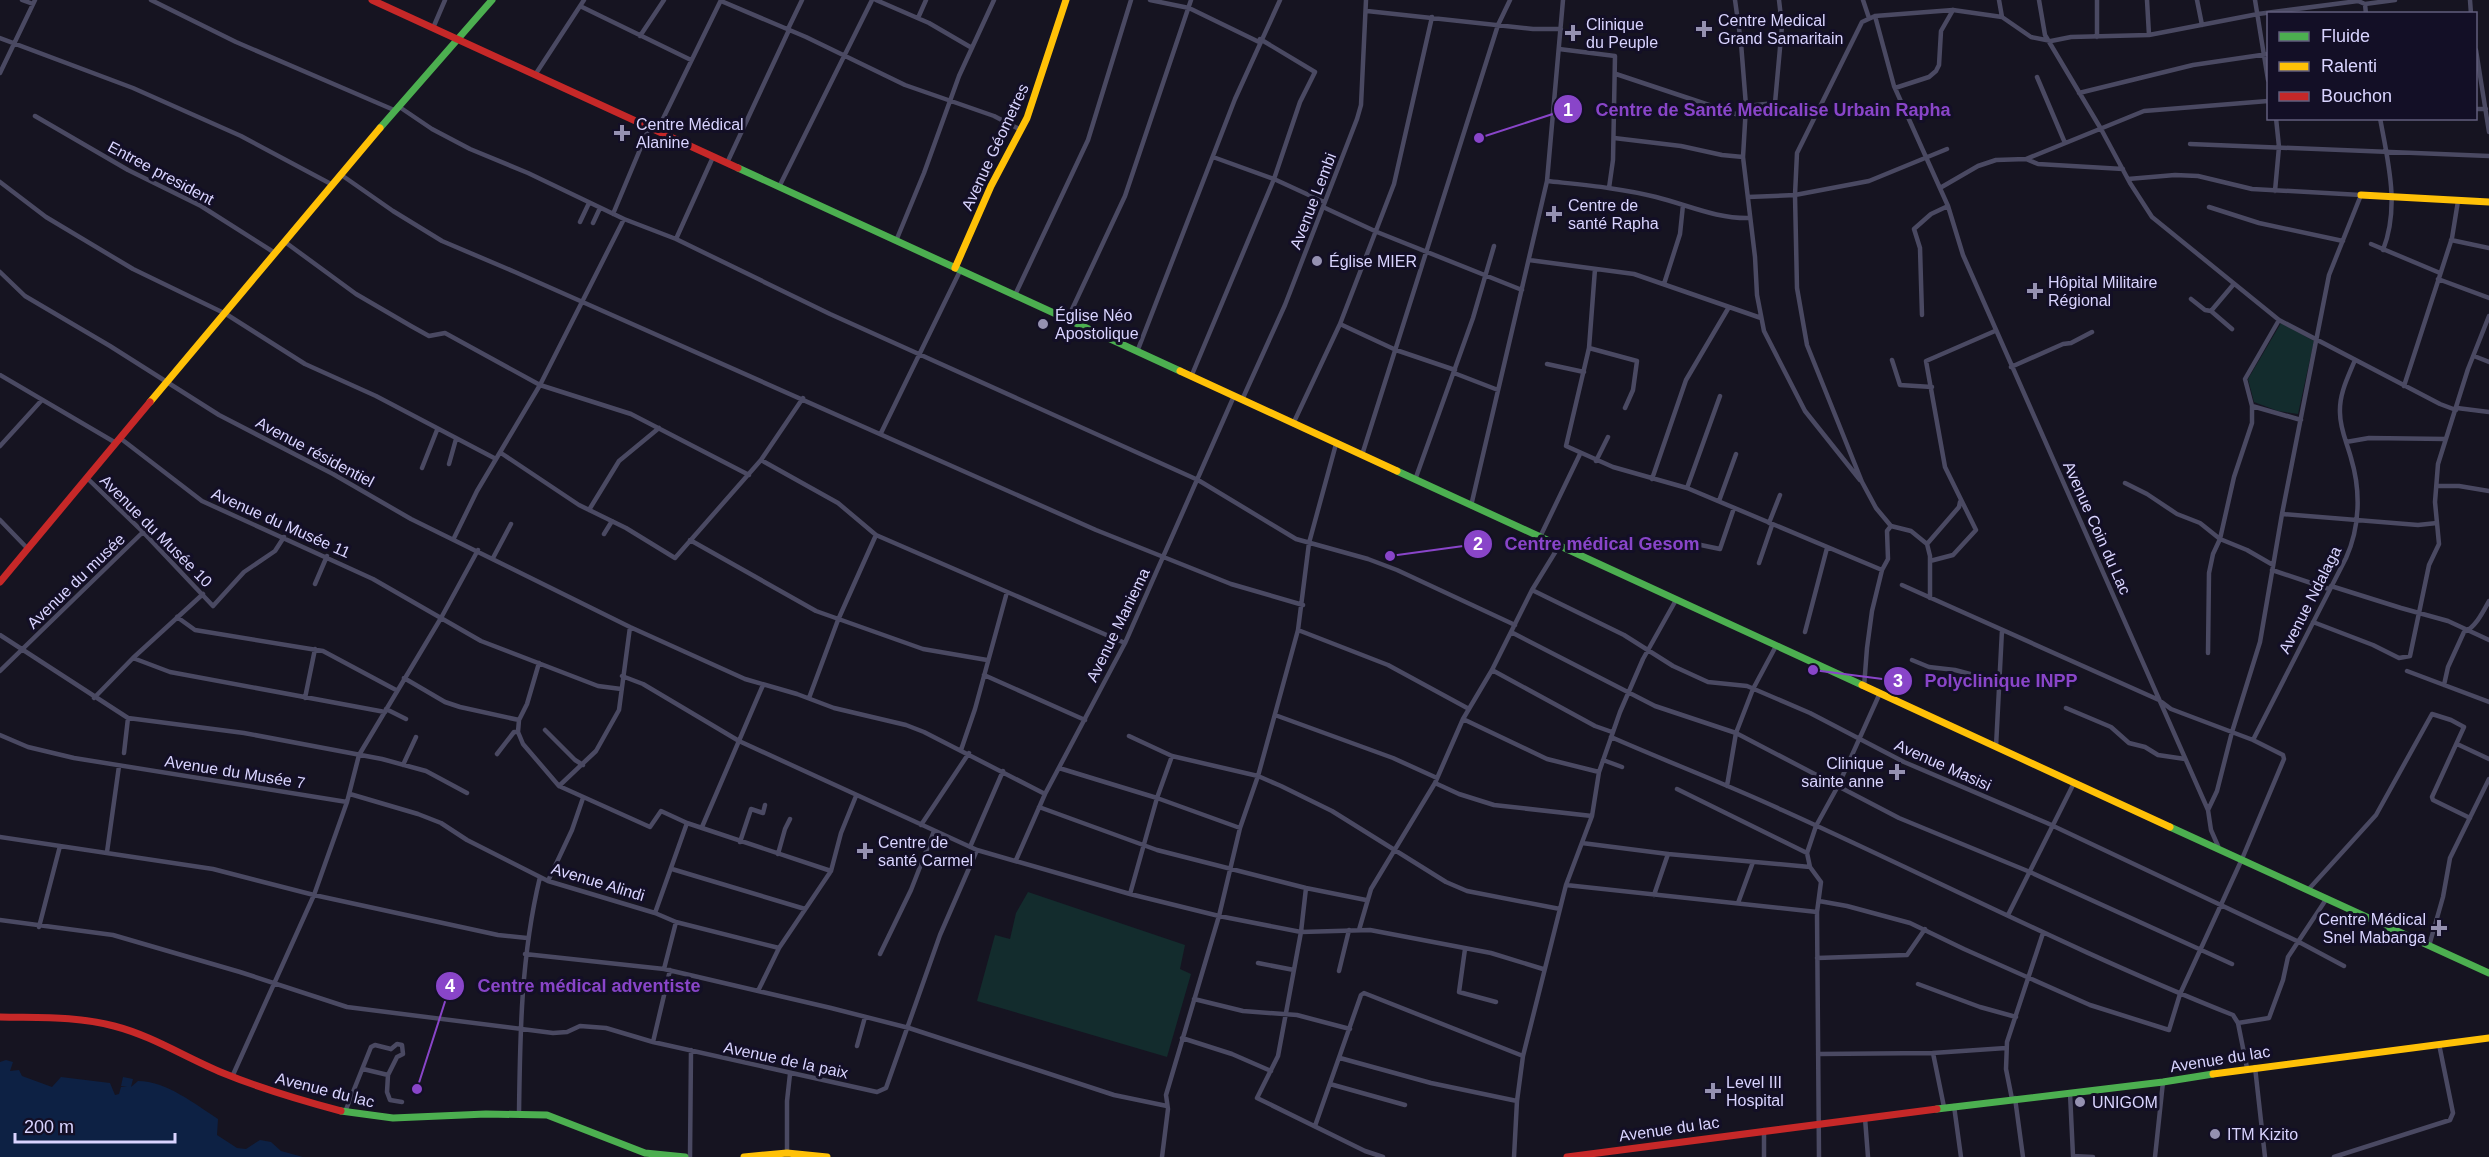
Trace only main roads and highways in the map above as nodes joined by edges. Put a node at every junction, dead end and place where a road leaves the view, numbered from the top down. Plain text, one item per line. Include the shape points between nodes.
1 (372, 0) edge
2 (492, 0) edge
3 (1066, 0) edge
4 (457, 40) junction
5 (2361, 195) road end
6 (2489, 202) edge
7 (958, 270) junction
8 (0, 582) edge
9 (2489, 974) edge
10 (0, 1017) edge
11 (2489, 1038) edge
12 (1582, 1156) edge
13 (685, 1157) edge
14 (744, 1157) edge
15 (827, 1157) edge
16 (1567, 1157) edge

1 - 4 main road
2 - 4 main road
3 - 7 main road, Avenue Géometres via 1035,99 991,186
4 - 7 main road
4 - 8 main road via 331,184
5 - 6 main road
7 - 9 main road
10 - 13 main road, Avenue du lac via 61,1018 112,1025 144,1035 277,1094 345,1112 393,1118 547,1115 645,1153
11 - 12 main road, Avenue du lac
12 - 16 main road, Avenue du lac
14 - 15 main road via 787,1153

